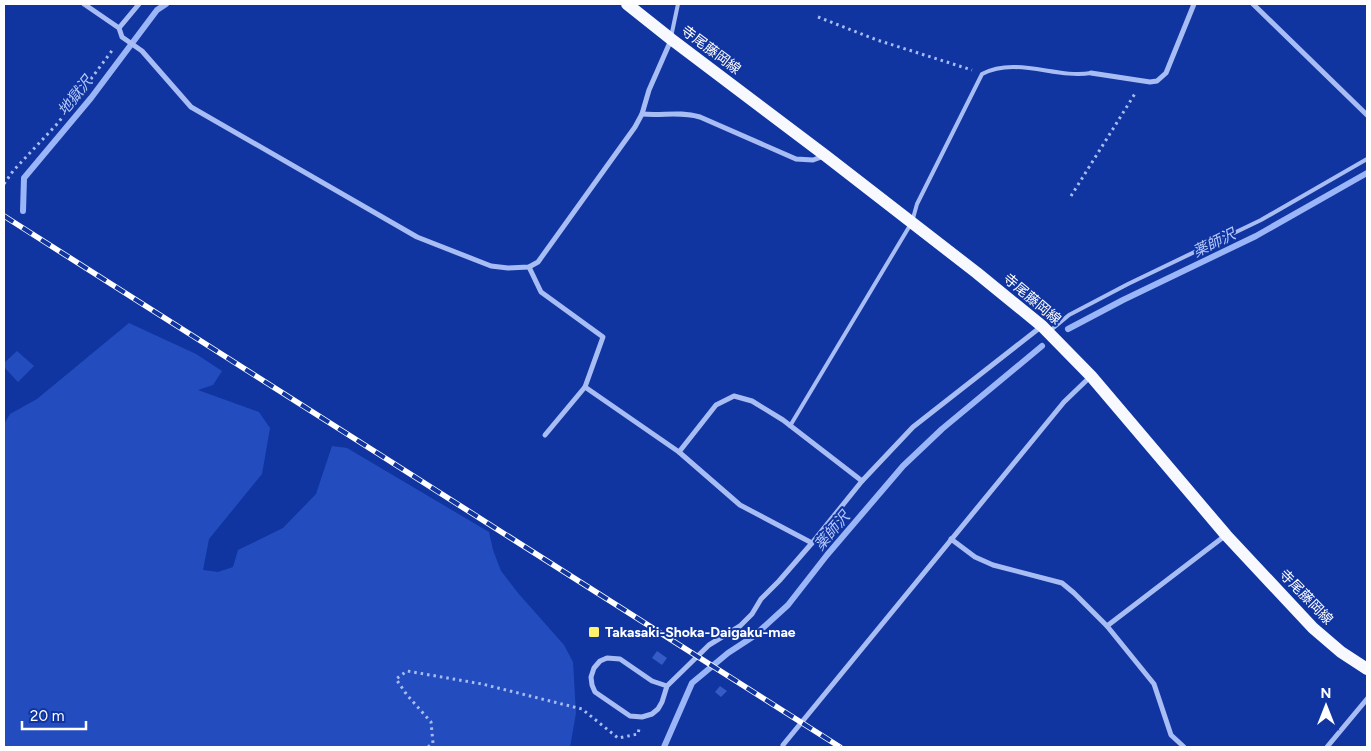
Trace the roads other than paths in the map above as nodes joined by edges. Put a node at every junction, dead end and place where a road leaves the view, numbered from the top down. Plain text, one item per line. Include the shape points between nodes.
1 (84, 4) edge
2 (139, 4) edge
3 (627, 4) edge
4 (678, 4) edge
5 (1194, 4) edge
6 (1253, 4) edge
7 (119, 28) junction
8 (671, 39) junction
9 (1092, 73) joint
10 (642, 114) junction
11 (1367, 115) edge
12 (826, 156) junction
13 (1367, 159) edge
14 (912, 222) junction
15 (529, 266) junction
16 (1045, 329) junction
17 (1091, 376) junction
18 (585, 386) junction
19 (790, 426) junction
20 (545, 435) dead end
21 (679, 452) junction
22 (862, 481) junction
23 (1226, 535) junction
24 (951, 539) junction
25 (812, 543) junction
26 (1107, 626) junction
27 (1367, 669) edge
28 (667, 686) junction
29 (1367, 699) edge
30 (783, 745) dead end
31 (1184, 747) edge
32 (1327, 747) edge

1 - 7 street
2 - 7 street
3 - 8 main road, 寺尾藤岡線
4 - 8 lane
5 - 9 street via 1166,73 1157,81
6 - 11 street
7 - 15 street via 124,38 191,106 417,237 491,266
8 - 10 street
8 - 12 main road, 寺尾藤岡線
9 - 14 lane via 1080,75 1018,68 990,69 982,74 917,204
10 - 12 street via 686,113 796,159 813,160
10 - 15 street via 538,262
12 - 14 main road, 寺尾藤岡線
13 - 16 lane via 1262,220 1128,284
14 - 16 main road, 寺尾藤岡線
14 - 19 lane
15 - 18 street via 541,292 603,337
16 - 17 main road, 寺尾藤岡線
16 - 22 street via 913,427
17 - 23 main road, 寺尾藤岡線
17 - 24 street via 1064,402
18 - 20 street
18 - 21 street
19 - 21 street via 752,401 734,396 716,405
19 - 22 street
21 - 25 street via 740,506
22 - 25 street
23 - 26 street
23 - 27 main road, 寺尾藤岡線 via 1313,628
24 - 26 street via 975,557 993,565 1062,583
24 - 30 street
25 - 28 street via 740,626 709,645
26 - 31 street via 1154,684 1171,735
28 - 28 street via 658,709 652,714 630,716 595,692 591,677 594,668 607,658 620,660 652,681
29 - 32 street

